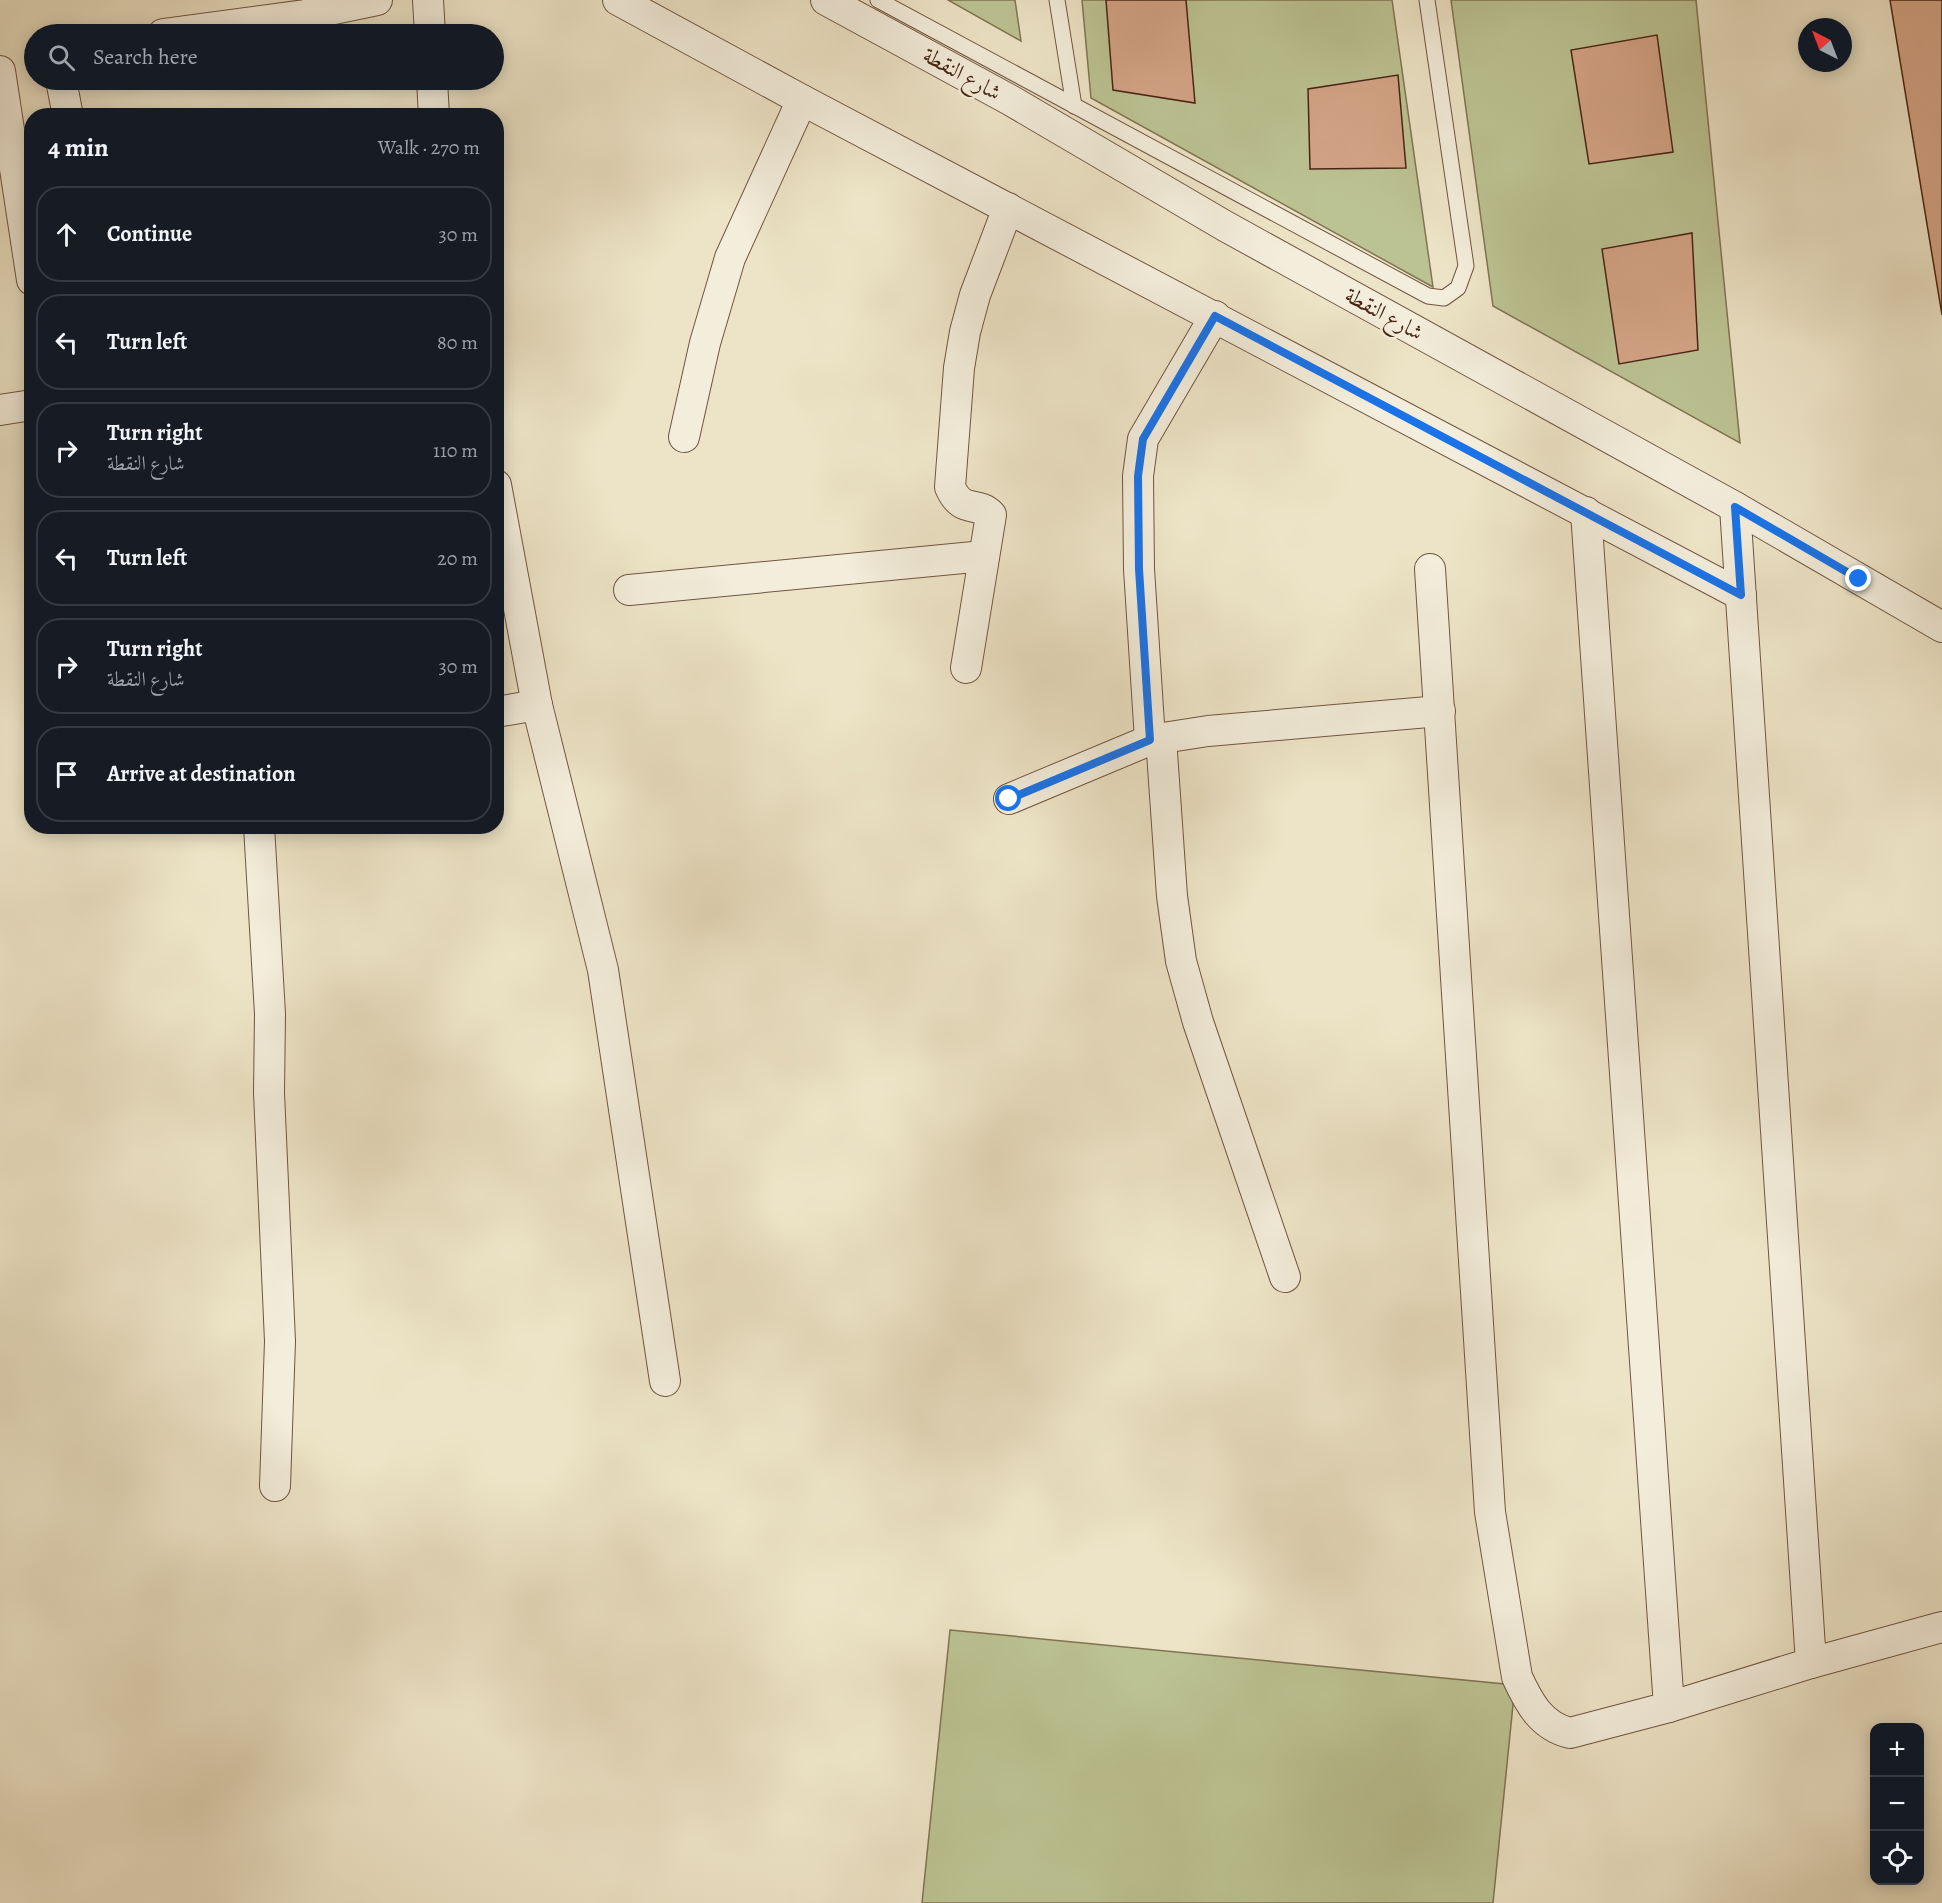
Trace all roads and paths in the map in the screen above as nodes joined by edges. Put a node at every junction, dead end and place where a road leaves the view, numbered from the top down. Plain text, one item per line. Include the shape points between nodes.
1 (377, 0) edge
2 (428, 0) edge
3 (618, 0) edge
4 (826, 0) edge
5 (878, 0) edge
6 (1056, 0) edge
7 (1427, 0) edge
8 (238, 24) edge
9 (429, 24) edge
10 (0, 70) edge
11 (63, 90) edge
12 (432, 90) edge
13 (802, 100) junction
14 (1074, 106) junction
15 (66, 108) edge
16 (432, 108) edge
17 (24, 188) edge
18 (1008, 208) junction
19 (1215, 316) junction
20 (24, 406) edge
21 (0, 410) edge
22 (684, 437) dead end
23 (1735, 507) junction
24 (1586, 512) junction
25 (504, 528) edge
26 (984, 556) junction
27 (1430, 569) dead end
28 (629, 590) dead end
29 (1741, 595) junction
30 (1942, 627) edge
31 (966, 668) dead end
32 (537, 705) junction
33 (504, 711) edge
34 (1440, 711) junction
35 (1156, 739) junction
36 (1009, 799) dead end
37 (259, 834) edge
38 (1285, 1277) dead end
39 (665, 1381) dead end
40 (275, 1486) dead end
41 (1942, 1627) edge
42 (1811, 1663) junction
43 (1669, 1707) junction

1 - 8 street
2 - 9 street
3 - 13 street
4 - 23 street, شارع النقطة via 1010,100 1225,226
5 - 14 lane
6 - 14 lane
7 - 14 lane via 1466,266 1458,288 1444,298 1428,296
10 - 17 street
11 - 15 street
12 - 16 street
13 - 18 street
13 - 22 street via 730,258 705,343
18 - 19 street
18 - 26 street via 965,332 950,487 962,504 991,514
19 - 24 street
19 - 35 street via 1143,439 1138,476 1139,569
20 - 21 street
23 - 29 street
23 - 30 street, شارع النقطة
24 - 29 street
24 - 43 street
25 - 32 street
26 - 28 street
26 - 31 street
27 - 34 street
29 - 42 street
32 - 33 street
32 - 39 street via 603,970
34 - 35 street
34 - 43 street via 1491,1512 1517,1677 1528,1702 1542,1719 1570,1733
35 - 36 street
35 - 38 street via 1181,961
37 - 40 street via 270,1014 269,1093 280,1341
41 - 42 street
42 - 43 street

